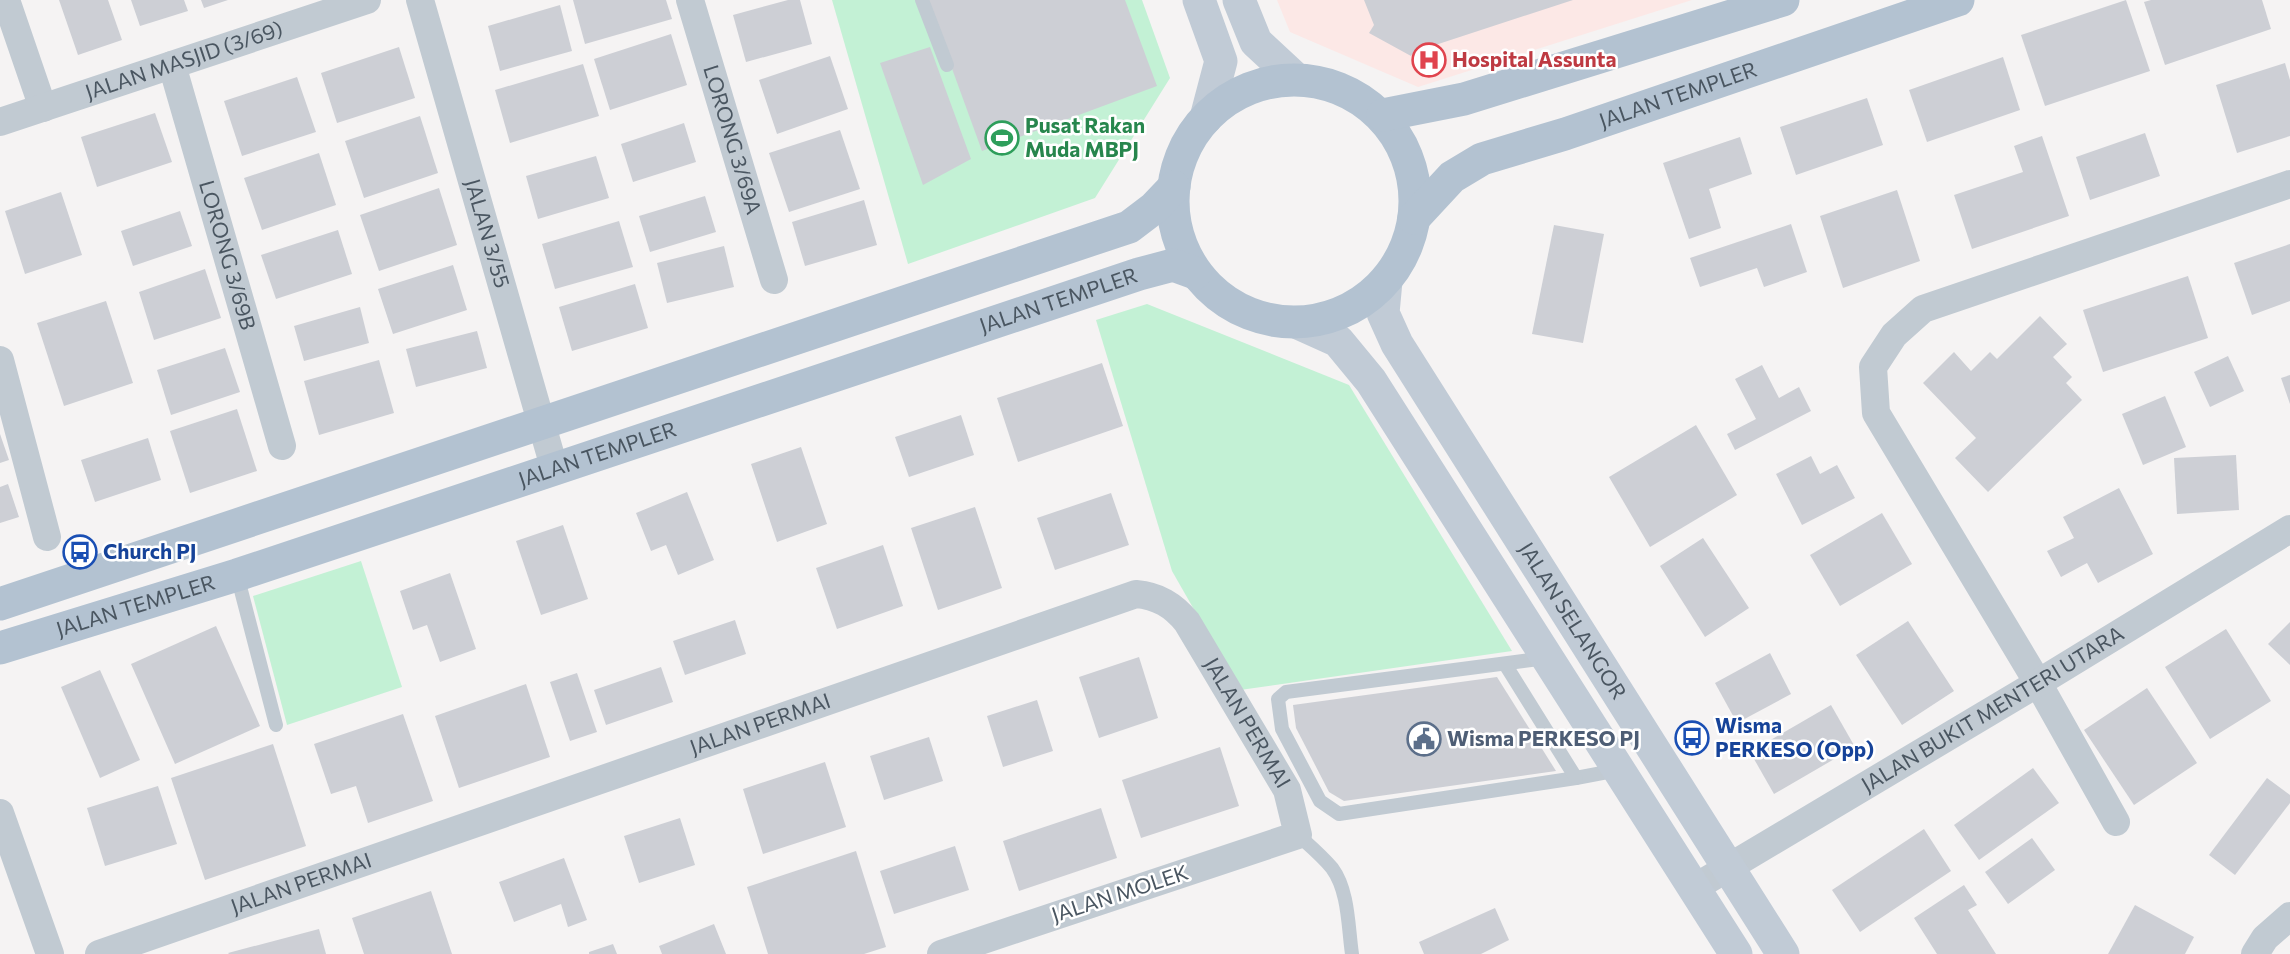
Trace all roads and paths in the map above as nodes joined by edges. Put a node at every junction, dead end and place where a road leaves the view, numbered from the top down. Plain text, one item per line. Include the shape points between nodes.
1 (6, 0) edge
2 (367, 0) edge
3 (420, 0) edge
4 (690, 0) edge
5 (922, 0) edge
6 (1199, 0) edge
7 (1239, 0) edge
8 (1783, 0) edge
9 (1958, 0) edge
10 (172, 65) junction
11 (947, 65) dead end
12 (1296, 79) junction
13 (43, 108) junction
14 (1383, 115) junction
15 (1206, 118) junction
16 (0, 122) edge
17 (2290, 184) edge
18 (1174, 187) junction
19 (1414, 218) junction
20 (1194, 273) junction
21 (774, 280) dead end
22 (1386, 280) junction
23 (1298, 323) junction
24 (0, 360) edge
25 (541, 423) junction
26 (282, 446) dead end
27 (554, 468) junction
28 (2290, 529) edge
29 (47, 537) dead end
30 (237, 575) junction
31 (0, 604) edge
32 (0, 648) edge
33 (1547, 658) junction
34 (1505, 664) junction
35 (2038, 683) junction
36 (276, 725) dead end
37 (1618, 770) junction
38 (1576, 778) junction
39 (0, 813) edge
40 (2116, 822) dead end
41 (1299, 835) junction
42 (1729, 868) junction
43 (1694, 888) junction
44 (2290, 915) edge
45 (50, 954) edge
46 (99, 954) edge
47 (943, 954) edge
48 (1352, 954) edge
49 (1736, 954) edge
50 (1784, 954) edge
51 (2255, 954) edge

1 - 13 street
2 - 10 street, JALAN MASJID (3/69)
3 - 25 street, JALAN 3/55
4 - 21 street, LORONG 3/69A
5 - 11 lane
6 - 15 main road via 1221,61
7 - 12 main road via 1256,42
8 - 14 main road via 1464,99
9 - 19 main road, JALAN TEMPLER via 1482,159 1452,177
10 - 13 street, JALAN MASJID (3/69)
10 - 26 street, LORONG 3/69B
12 - 14 main road via 1328,83 1358,95
12 - 15 main road via 1262,85 1232,98
13 - 16 street, JALAN MASJID (3/69)
14 - 19 main road via 1402,146 1414,181
15 - 18 main road via 1185,150
17 - 35 street via 1923,309 1894,335 1873,367 1876,413
18 - 20 main road via 1173,217 1180,246
18 - 25 main road, JALAN TEMPLER via 1129,227
19 - 22 main road via 1404,251
20 - 23 main road via 1217,296 1245,313
20 - 27 main road, JALAN TEMPLER via 1173,265 1139,274
22 - 23 main road via 1361,303 1331,317
22 - 42 main road, JALAN SELANGOR via 1383,313 1397,344
23 - 33 main road, JALAN SELANGOR via 1338,341 1371,381
24 - 29 street
25 - 27 street, JALAN 3/55
25 - 31 main road, JALAN TEMPLER
27 - 30 main road, JALAN TEMPLER
28 - 35 street, JALAN BUKIT MENTERI UTARA
30 - 32 main road, JALAN TEMPLER
30 - 36 lane
33 - 34 lane
33 - 37 main road, JALAN SELANGOR
34 - 38 lane
34 - 38 lane via 1286,692 1278,699 1282,729 1320,801 1339,814
35 - 40 street
35 - 42 street, JALAN BUKIT MENTERI UTARA
37 - 38 lane
37 - 43 main road, JALAN SELANGOR
39 - 45 street
41 - 46 street, JALAN PERMAI via 1287,790 1187,622 1168,603 1136,594
41 - 47 street, JALAN MOLEK
41 - 48 lane via 1339,879
42 - 43 street, JALAN BUKIT MENTERI UTARA
42 - 50 main road, JALAN SELANGOR
43 - 49 main road, JALAN SELANGOR
44 - 51 street via 2265,938

